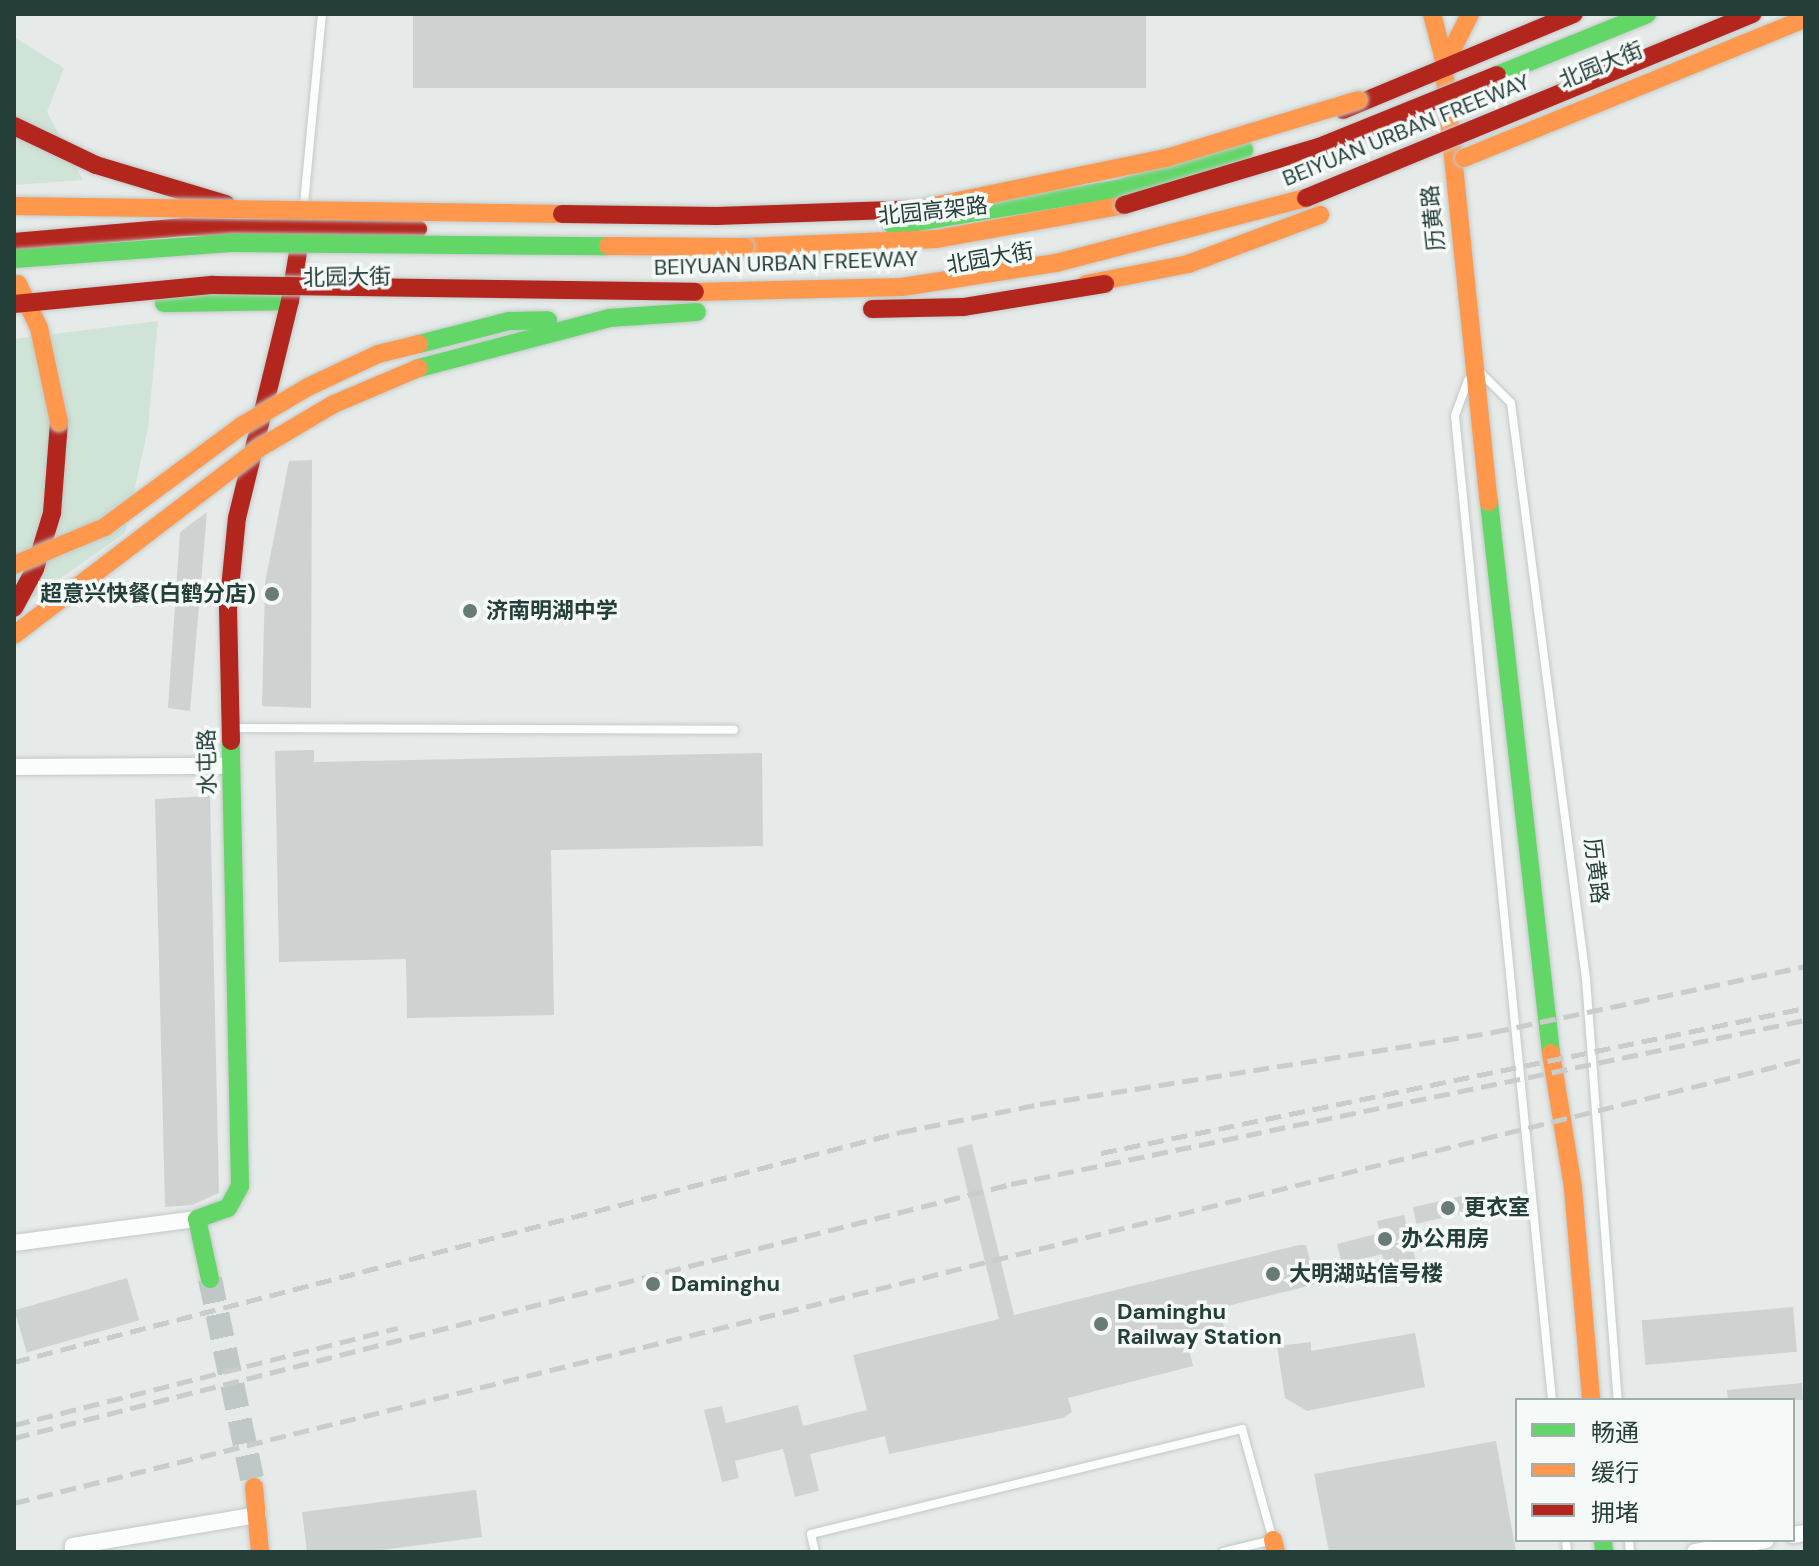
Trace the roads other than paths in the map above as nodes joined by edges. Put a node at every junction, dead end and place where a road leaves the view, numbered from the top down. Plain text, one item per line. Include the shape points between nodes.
1 (322, 14) edge
2 (1432, 14) edge
3 (1470, 14) edge
4 (1574, 14) edge
5 (1647, 14) edge
6 (1753, 14) edge
7 (1782, 15) edge
8 (1805, 19) edge
9 (1445, 64) junction
10 (1358, 100) junction
11 (14, 126) edge
12 (1449, 144) junction
13 (1429, 172) dead end
14 (1318, 195) junction
15 (14, 206) edge
16 (1342, 206) dead end
17 (236, 208) junction
18 (401, 212) junction
19 (549, 214) junction
20 (302, 226) junction
21 (14, 242) edge
22 (233, 243) junction
23 (745, 247) junction
24 (14, 259) edge
25 (1188, 264) junction
26 (14, 275) edge
27 (1105, 284) junction
28 (902, 287) junction
29 (290, 301) junction
30 (14, 304) edge
31 (855, 309) dead end
32 (746, 311) dead end
33 (14, 316) edge
34 (609, 318) junction
35 (1474, 366) junction
36 (14, 565) edge
37 (14, 608) edge
38 (14, 635) edge
39 (230, 728) junction
40 (734, 730) dead end
41 (230, 766) junction
42 (14, 767) edge
43 (197, 1219) junction
44 (14, 1243) edge
45 (210, 1279) tunnel mouth
46 (1552, 1398) edge
47 (1591, 1398) edge
48 (1618, 1398) edge
49 (254, 1487) tunnel mouth
50 (258, 1515) junction
51 (1754, 1542) edge
52 (1274, 1546) edge
53 (73, 1552) edge
54 (260, 1552) edge
55 (815, 1552) edge
56 (1223, 1552) edge
57 (1695, 1552) edge

1 - 20 lane
2 - 9 main road, 历黄路
3 - 9 main road, 历黄路
4 - 9 main road, 北园大街
5 - 23 main road, 北园高架路, bridge via 1319,147 1207,184 937,239
6 - 14 main road, BEIYUAN URBAN FREEWAY, bridge
7 - 12 main road, 北园大街 via 1567,105
8 - 13 main road, bridge
9 - 10 main road, 北园大街
9 - 12 main road, 历黄路
10 - 19 main road, bridge via 1138,165 919,209 831,215
10 - 20 main road, 北园大街 via 1331,118 1181,171 1068,199 927,224 618,234
11 - 17 main road via 96,165
12 - 29 main road, 北园大街 via 1339,193 1119,261 922,294
12 - 35 main road, 历黄路
14 - 25 main road, bridge
14 - 28 main road, BEIYUAN URBAN FREEWAY, bridge via 1056,263
15 - 17 main road, bridge
16 - 25 main road, bridge
17 - 18 main road, bridge
18 - 19 main road, bridge
18 - 22 main road, bridge
19 - 23 main road, bridge
20 - 21 main road, 北园大街 via 187,227
20 - 29 main road, 水屯路
22 - 23 main road, BEIYUAN URBAN FREEWAY, bridge
22 - 24 main road, BEIYUAN URBAN FREEWAY, bridge
25 - 27 main road, bridge
26 - 37 main road, bridge via 39,328 52,375 60,461 35,569
27 - 28 main road, bridge
27 - 31 main road, bridge via 964,307
28 - 30 main road, BEIYUAN URBAN FREEWAY, bridge via 735,293 213,285
29 - 33 main road, 北园大街 via 108,306
29 - 39 main road, 水屯路 via 237,518 228,609
32 - 34 main road, bridge
34 - 36 main road, bridge via 509,321 378,354 243,425 105,527
34 - 38 main road, bridge via 409,371 334,404 261,447
35 - 46 lane, 历黄路 via 1455,416
35 - 47 main road, 历黄路 via 1538,972 1573,1188
35 - 48 lane, 历黄路 via 1511,403 1586,979
39 - 40 lane
39 - 41 main road, 水屯路
41 - 42 street
41 - 43 main road, 水屯路 via 240,1186 228,1208
43 - 44 street
43 - 45 main road
49 - 50 main road
50 - 53 street via 73,1546
50 - 54 main road
51 - 57 street
52 - 55 lane via 1242,1429 811,1534
52 - 56 lane

